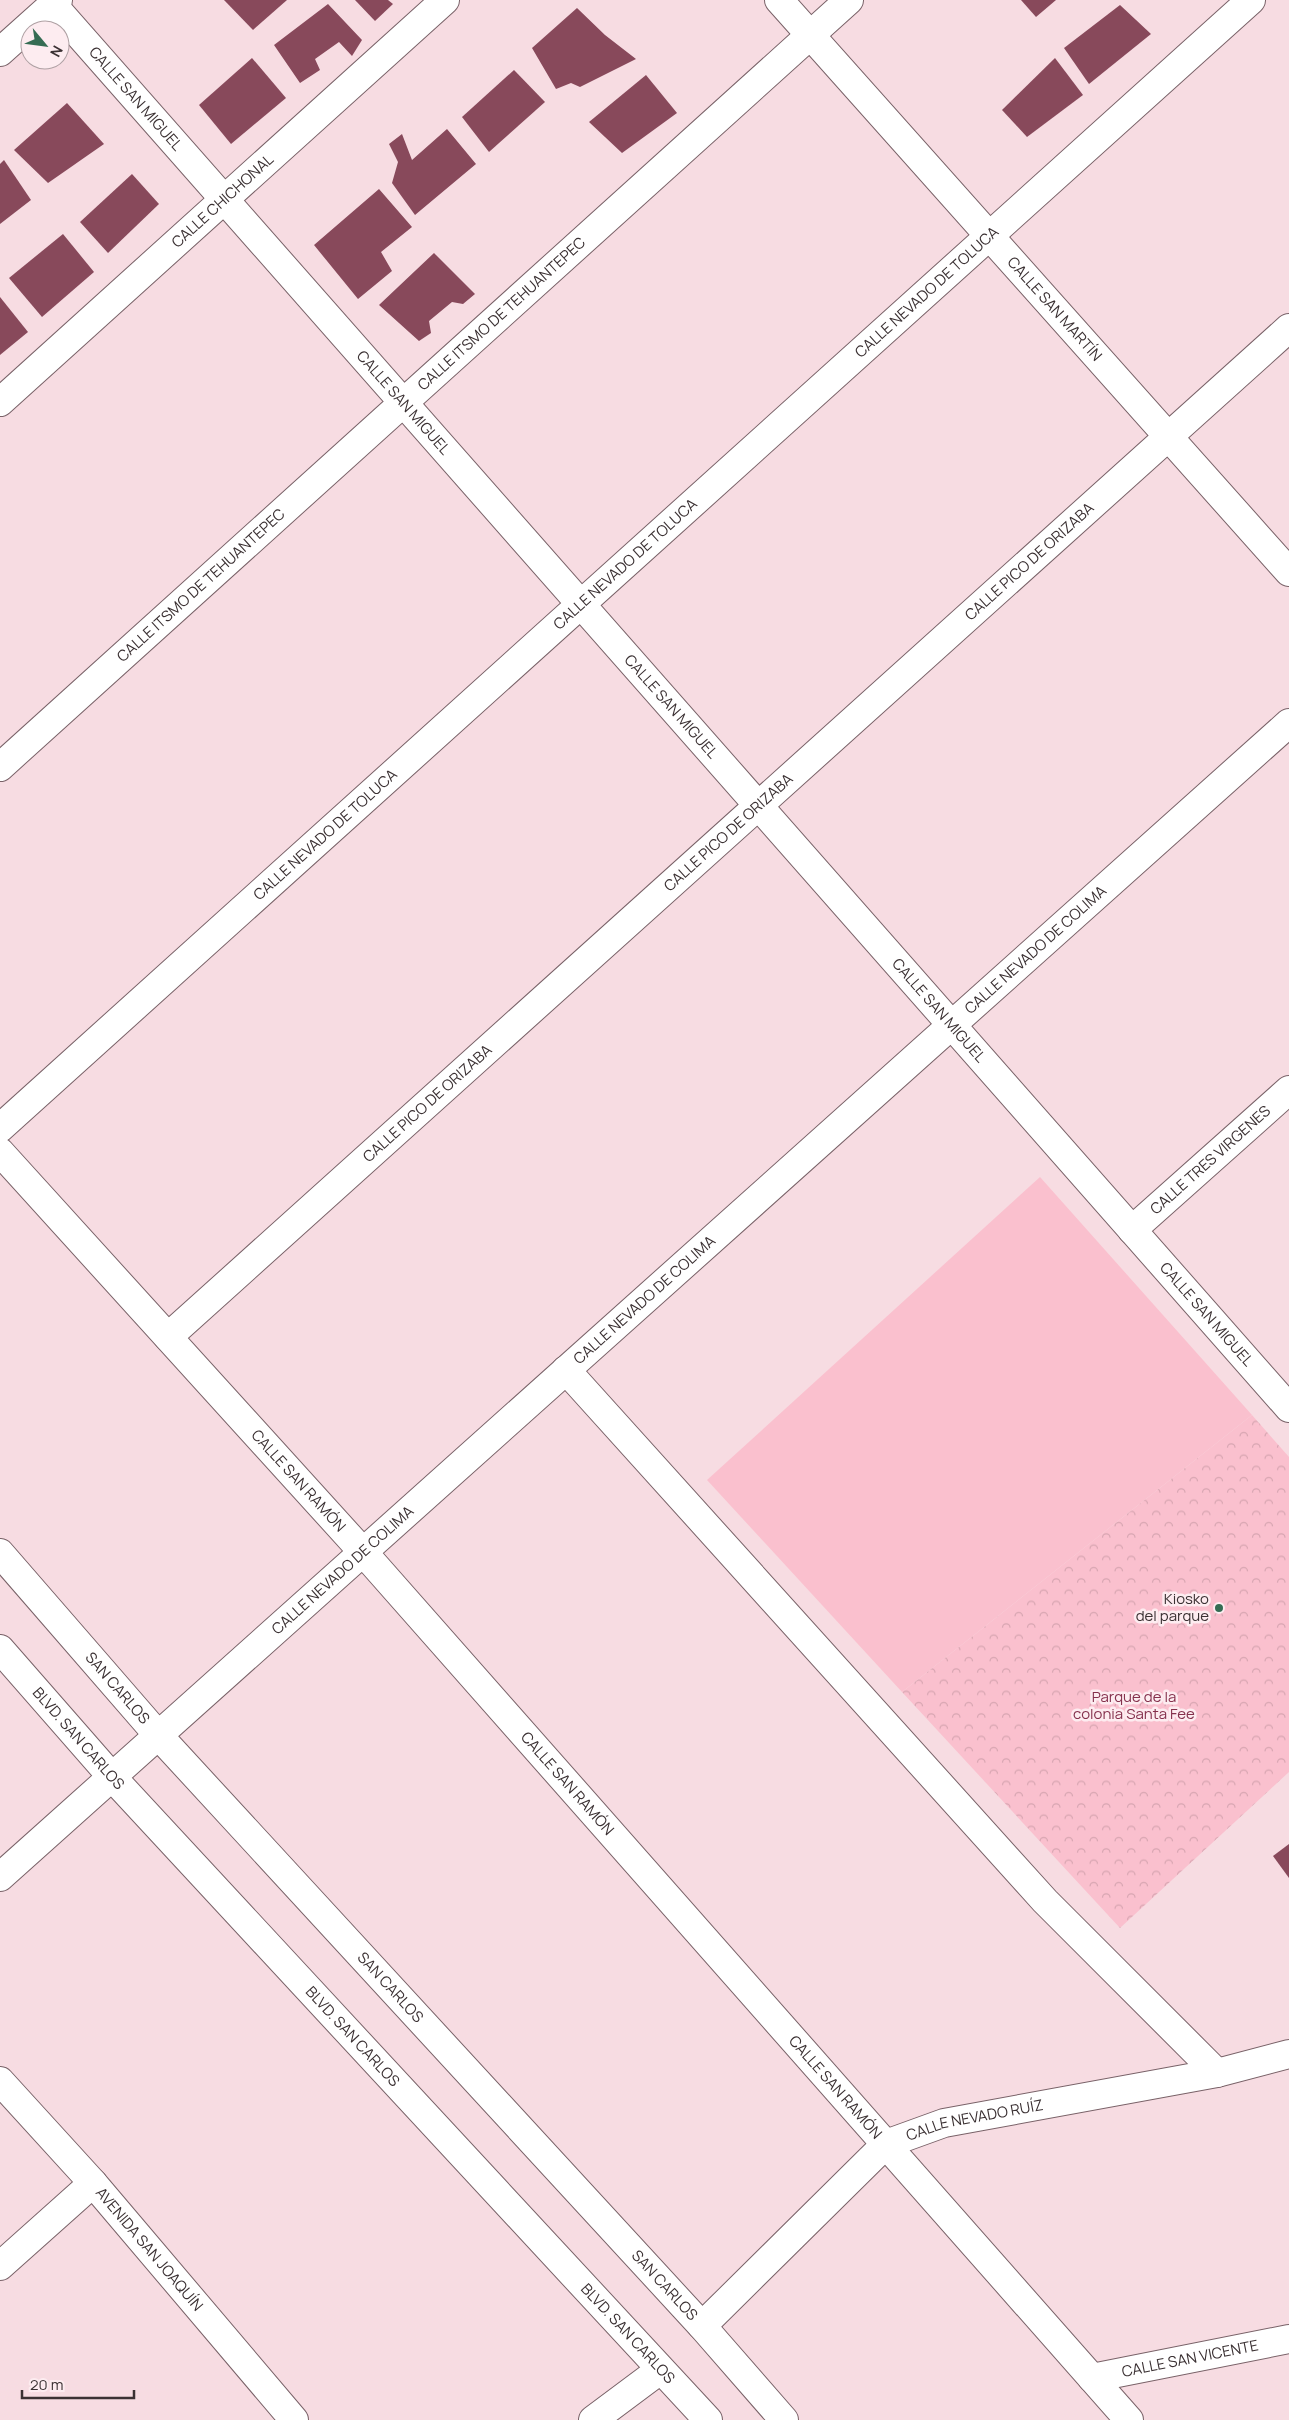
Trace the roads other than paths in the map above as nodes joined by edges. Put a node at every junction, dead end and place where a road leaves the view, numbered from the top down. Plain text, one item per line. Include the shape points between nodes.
1 (445, 0) edge
2 (779, 0) edge
3 (848, 0) edge
4 (1251, 0) edge
5 (56, 2) edge
6 (810, 35) junction
7 (0, 52) edge
8 (224, 200) junction
9 (989, 236) junction
10 (1289, 328) edge
11 (0, 402) edge
12 (403, 402) junction
13 (1168, 437) junction
14 (1289, 572) edge
15 (581, 604) junction
16 (1289, 723) edge
17 (0, 767) edge
18 (758, 806) junction
19 (952, 1025) junction
20 (1289, 1090) edge
21 (0, 1128) edge
22 (0, 1152) edge
23 (1132, 1230) junction
24 (168, 1337) junction
25 (566, 1370) junction
26 (1289, 1408) edge
27 (363, 1552) junction
28 (0, 1553) edge
29 (0, 1649) edge
30 (158, 1735) junction
31 (112, 1777) junction
32 (0, 1877) edge
33 (1289, 2054) edge
34 (1217, 2073) junction
35 (0, 2081) edge
36 (886, 2144) junction
37 (93, 2183) junction
38 (0, 2266) edge
39 (702, 2326) junction
40 (1289, 2339) edge
41 (660, 2370) junction
42 (1092, 2378) junction
43 (282, 2416) edge
44 (593, 2420) edge
45 (708, 2420) edge
46 (784, 2420) edge
47 (1129, 2420) edge

1 - 8 street, CALLE CHICHONAL
2 - 6 street, CALLE SAN MARTÍN
3 - 6 street, CALLE ITSMO DE TEHUANTEPEC
4 - 9 street, CALLE NEVADO DE TOLUCA
5 - 7 street
5 - 8 street, CALLE SAN MIGUEL
6 - 9 street, CALLE SAN MARTÍN
6 - 12 street, CALLE ITSMO DE TEHUANTEPEC
8 - 11 street, CALLE CHICHONAL
8 - 12 street, CALLE SAN MIGUEL
9 - 13 street, CALLE SAN MARTÍN
9 - 15 street, CALLE NEVADO DE TOLUCA
10 - 13 street, CALLE PICO DE ORIZABA
12 - 15 street, CALLE SAN MIGUEL
12 - 17 street, CALLE ITSMO DE TEHUANTEPEC
13 - 14 street, CALLE SAN MARTÍN
13 - 18 street, CALLE PICO DE ORIZABA
15 - 18 street, CALLE SAN MIGUEL
15 - 21 street, CALLE NEVADO DE TOLUCA
16 - 19 street, CALLE NEVADO DE COLIMA
18 - 19 street, CALLE SAN MIGUEL
18 - 24 street, CALLE PICO DE ORIZABA
19 - 23 street, CALLE SAN MIGUEL
19 - 25 street, CALLE NEVADO DE COLIMA
20 - 23 street, CALLE TRES VIRGENES
22 - 24 street, CALLE SAN RAMÓN
23 - 26 street, CALLE SAN MIGUEL
24 - 27 street, CALLE SAN RAMÓN
25 - 27 street, CALLE NEVADO DE COLIMA
25 - 34 street via 1045,1901
27 - 30 street, CALLE NEVADO DE COLIMA
27 - 36 street, CALLE SAN RAMÓN
28 - 30 street, SAN CARLOS
29 - 31 street, BLVD. SAN CARLOS
30 - 31 street, CALLE NEVADO DE COLIMA
30 - 39 street, SAN CARLOS
31 - 32 street, CALLE NEVADO DE COLIMA
31 - 41 street, BLVD. SAN CARLOS
33 - 34 street, CALLE NEVADO RUÍZ
34 - 36 street, CALLE NEVADO RUÍZ via 944,2123
35 - 37 street, AVENIDA SAN JOAQUÍN
36 - 39 street, CALLE NEVADO RUÍZ
36 - 42 street, CALLE SAN RAMÓN
37 - 38 street
37 - 43 street, AVENIDA SAN JOAQUÍN
39 - 46 street, SAN CARLOS
40 - 42 street, CALLE SAN VICENTE
41 - 44 street
41 - 45 street, BLVD. SAN CARLOS
42 - 47 street, CALLE SAN RAMÓN

